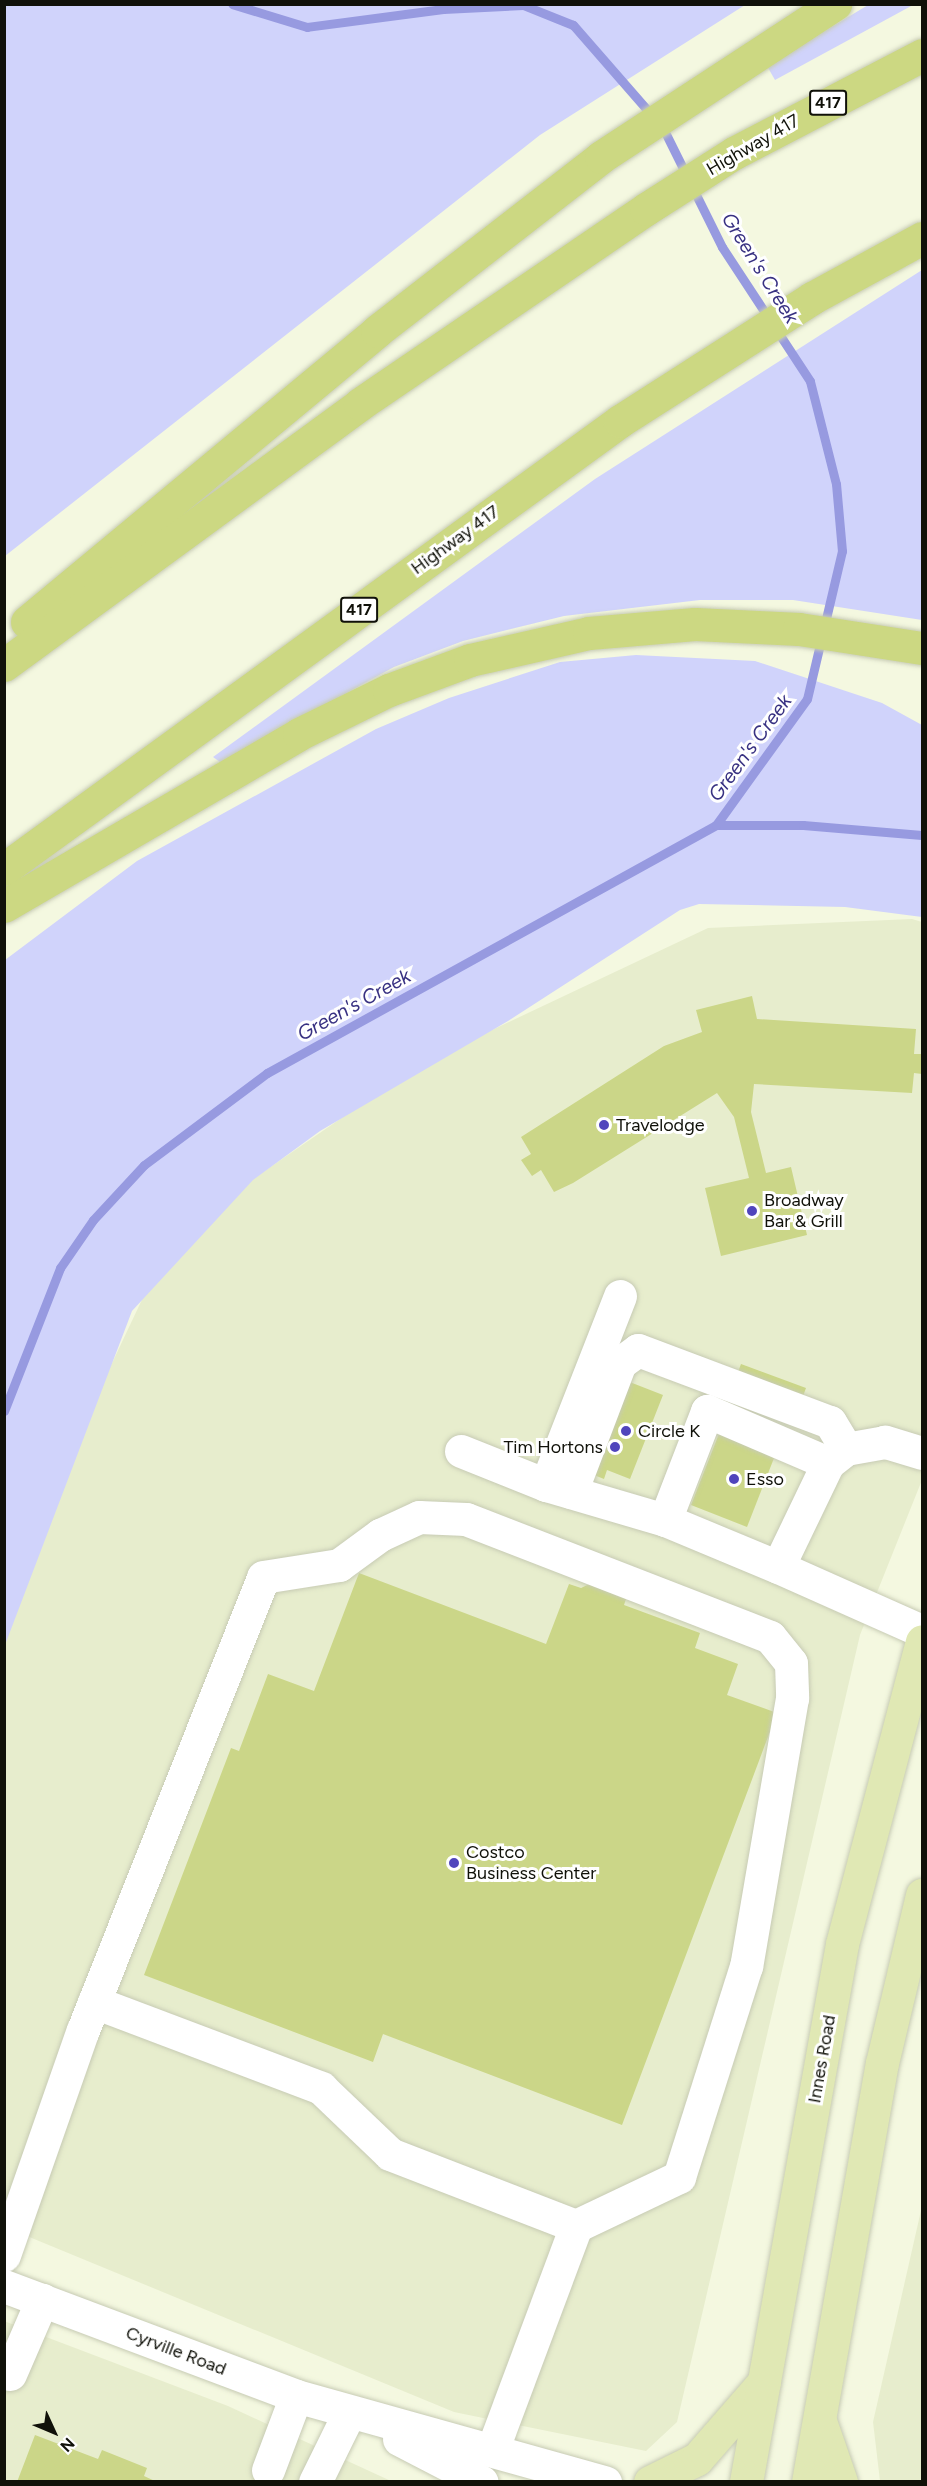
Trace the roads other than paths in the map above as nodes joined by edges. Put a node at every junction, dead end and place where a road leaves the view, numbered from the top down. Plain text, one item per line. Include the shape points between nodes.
1 (835, 4) edge
2 (922, 55) edge
3 (922, 238) edge
4 (4, 640) edge
5 (922, 648) edge
6 (4, 664) edge
7 (4, 869) edge
8 (4, 906) edge
9 (620, 1296) dead end
10 (700, 1373) junction
11 (707, 1411) junction
12 (460, 1450) dead end
13 (922, 1453) edge
14 (837, 1456) junction
15 (559, 1488) junction
16 (665, 1520) junction
17 (778, 1567) junction
18 (922, 1631) edge
19 (922, 1641) edge
20 (922, 1895) edge
21 (94, 2002) junction
22 (576, 2226) junction
23 (4, 2255) edge
24 (4, 2286) edge
25 (42, 2300) junction
26 (10, 2374) dead end
27 (765, 2381) junction
28 (296, 2396) junction
29 (349, 2414) junction
30 (820, 2420) junction
31 (493, 2448) junction
32 (268, 2470) dead end
33 (315, 2481) edge
34 (480, 2481) edge
35 (605, 2481) edge
36 (650, 2481) edge
37 (746, 2481) edge
38 (808, 2481) edge
39 (841, 2481) edge

1 - 4 highway via 688,96 602,157 377,330
2 - 6 highway, Highway 417 / 417 via 734,153 646,209 360,404
3 - 7 highway, Highway 417 / 417 via 717,355 553,467
5 - 8 highway via 764,625 695,624 589,633 431,674 259,755
9 - 15 street
10 - 11 street
10 - 14 street via 830,1422
10 - 15 street via 638,1350 628,1354
11 - 14 street
11 - 16 street
12 - 15 street
13 - 14 street via 885,1442
14 - 17 street
15 - 16 street
16 - 17 street
17 - 18 street
19 - 27 main road, Innes Road via 842,1944
20 - 30 main road via 882,2063
21 - 22 street via 321,2088 390,2154
21 - 22 street via 263,1577 339,1565 380,1535 419,1517 466,1519 770,1637 791,1663 792,1698 746,1966 679,2177
21 - 23 street
22 - 31 street
24 - 25 street, Cyrville Road
25 - 26 street
25 - 28 street, Cyrville Road
27 - 36 main road via 697,2459
27 - 37 main road, Innes Road
28 - 29 street, Cyrville Road
28 - 32 street
29 - 31 street, Cyrville Road
29 - 33 street
29 - 34 street, Cyrville Road
30 - 38 main road
30 - 39 main road
31 - 35 street, Cyrville Road

